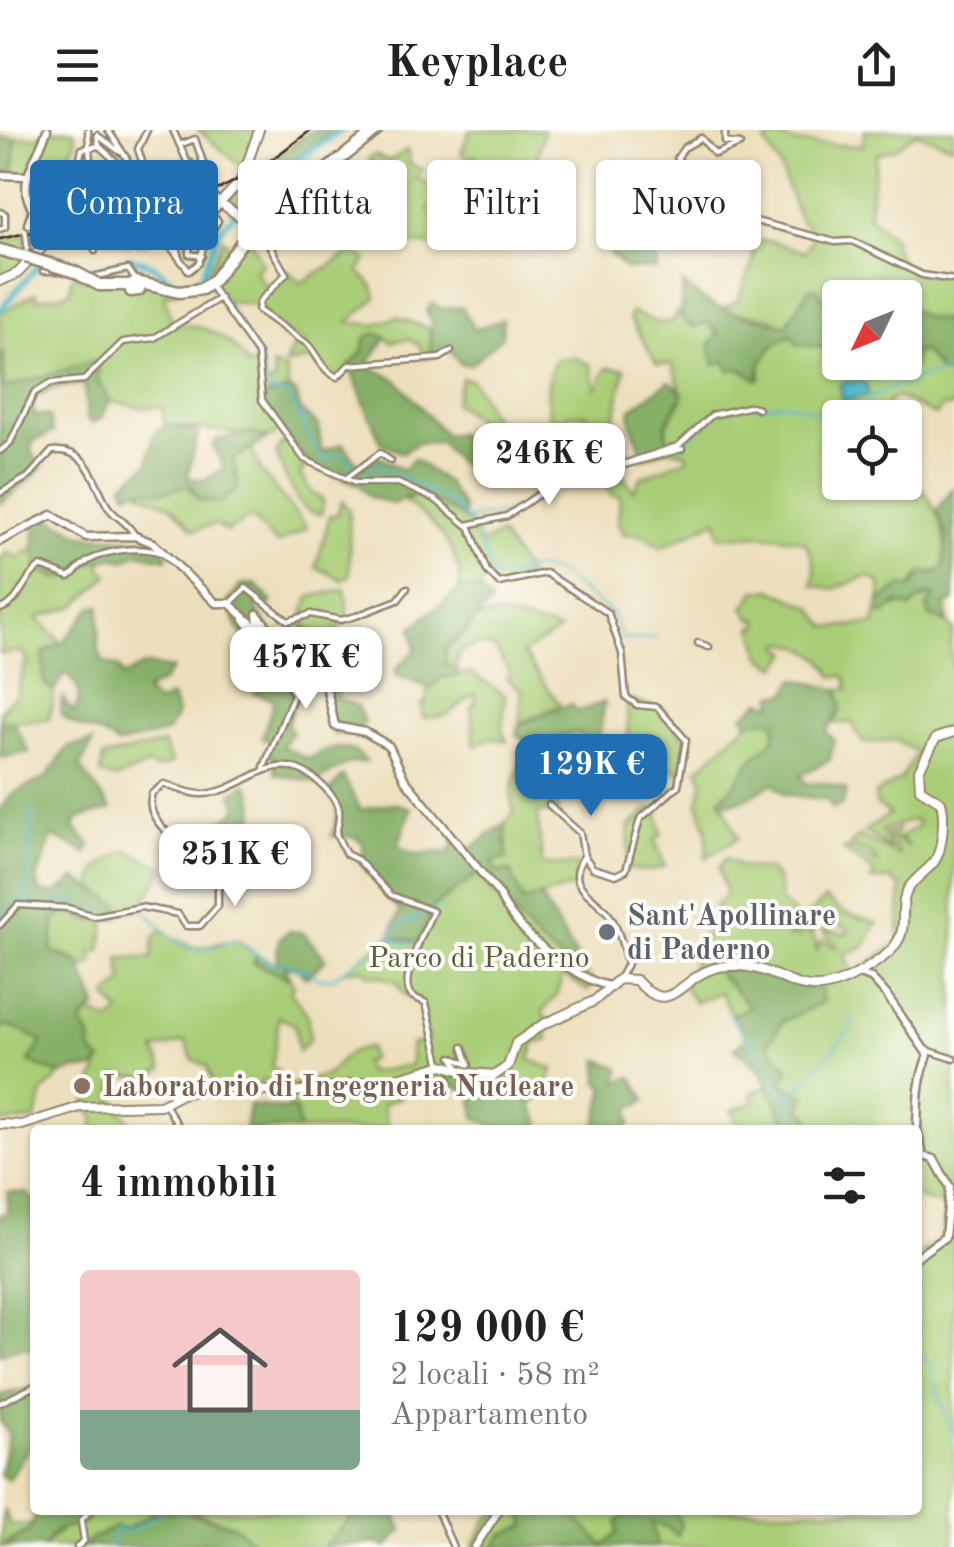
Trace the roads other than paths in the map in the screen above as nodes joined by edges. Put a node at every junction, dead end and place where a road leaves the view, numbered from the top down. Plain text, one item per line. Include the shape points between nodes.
1 (47, 130) edge
2 (88, 130) edge
3 (108, 130) edge
4 (147, 130) edge
5 (174, 130) edge
6 (377, 130) edge
7 (725, 130) edge
8 (254, 132) edge
9 (182, 144) junction
10 (99, 146) junction
11 (91, 148) junction
12 (120, 152) junction
13 (127, 159) dead end
14 (78, 160) edge
15 (91, 160) edge
16 (114, 160) edge
17 (142, 160) edge
18 (190, 160) edge
19 (202, 160) edge
20 (340, 160) edge
21 (0, 175) edge
22 (27, 176) junction
23 (218, 201) edge
24 (30, 203) edge
25 (221, 204) junction
26 (21, 206) dead end
27 (30, 206) edge
28 (218, 207) edge
29 (0, 212) edge
30 (30, 216) edge
31 (238, 216) edge
32 (2, 221) edge
33 (218, 221) edge
34 (28, 227) joint
35 (0, 228) edge
36 (0, 250) edge
37 (40, 250) edge
38 (174, 250) edge
39 (174, 250) edge
40 (190, 250) edge
41 (201, 250) edge
42 (238, 250) edge
43 (269, 250) edge
44 (199, 255) junction
45 (178, 257) junction
46 (30, 259) junction
47 (44, 271) dead end
48 (86, 279) dead end
49 (952, 279) edge
50 (0, 281) edge
51 (96, 281) junction
52 (135, 284) junction
53 (210, 284) junction
54 (220, 298) junction
55 (450, 351) dead end
56 (758, 410) dead end
57 (682, 449) dead end
58 (0, 452) edge
59 (391, 461) dead end
60 (608, 469) junction
61 (350, 476) junction
62 (0, 493) edge
63 (469, 524) junction
64 (139, 538) junction
65 (0, 541) edge
66 (168, 557) junction
67 (406, 588) dead end
68 (229, 603) junction
69 (0, 609) edge
70 (698, 643) dead end
71 (709, 647) dead end
72 (954, 732) edge
73 (264, 768) junction
74 (549, 805) dead end
75 (584, 856) junction
76 (0, 925) edge
77 (858, 974) junction
78 (620, 979) junction
79 (609, 986) junction
80 (463, 1047) dead end
81 (924, 1049) junction
82 (954, 1059) edge
83 (441, 1065) junction
84 (459, 1070) junction
85 (164, 1104) junction
86 (0, 1124) edge
87 (178, 1125) edge
88 (918, 1125) edge
89 (922, 1152) edge
90 (922, 1253) edge
91 (30, 1388) edge
92 (0, 1403) edge
93 (86, 1515) edge
94 (439, 1515) edge
95 (496, 1515) edge
96 (77, 1547) edge
97 (454, 1547) edge
98 (475, 1547) edge

1 - 22 street
2 - 11 street
3 - 12 street
4 - 17 street via 138,151
5 - 9 street
6 - 20 main road
7 - 49 street via 727,143 740,144 715,154 702,138 677,158 712,184 734,228 752,220 852,241 922,275
8 - 25 main road via 241,181
9 - 18 street
9 - 19 street via 194,139
10 - 11 street
10 - 12 street via 98,134
10 - 16 street
11 - 14 street
11 - 15 street
12 - 13 street
21 - 22 street
22 - 24 street
23 - 25 street
25 - 28 main road
25 - 31 main road
25 - 33 street
26 - 27 street
29 - 32 street
30 - 34 street
32 - 35 street
34 - 46 street
36 - 46 main road
37 - 46 main road
38 - 45 street
39 - 45 street
40 - 44 street
41 - 44 street
42 - 53 main road
43 - 55 street via 286,274 258,310 310,346 320,366 337,377 350,364 434,359
44 - 45 street via 189,271
46 - 50 main road
46 - 51 main road, bridge
47 - 48 street
51 - 52 main road
51 - 52 street via 128,269
52 - 53 main road via 189,293
53 - 54 street
54 - 58 street via 154,338 123,342 84,380 51,383 34,393
54 - 61 street via 258,354 266,408 304,459
56 - 60 street via 715,414 678,446
57 - 60 street
59 - 61 street via 380,453
60 - 63 street via 589,480 554,484 508,516
61 - 63 street via 357,484 400,484
62 - 64 street via 28,477 52,451 68,452 89,465 109,508
63 - 75 street via 494,581 546,573 604,610 621,649 626,697 657,707 686,740 678,786 640,819 626,870 611,875 592,868
64 - 65 street via 86,536 52,515
64 - 66 street
66 - 68 street via 212,600
66 - 69 street via 140,547 107,553 69,577 41,566
67 - 68 street via 398,600 341,620 316,614 288,621 246,588
68 - 73 street via 294,694
68 - 79 street via 259,630 257,614 280,642 298,644 323,671 335,726 389,746 405,780 499,894 506,912 583,980
70 - 71 street
72 - 77 main road via 936,738 918,776 922,791 942,805 936,858 904,895 896,944
73 - 76 street via 205,794 164,784 150,797 152,814 167,830 186,838 230,831 246,855 243,873 218,888 218,906 200,926 141,907 94,916 18,905
73 - 83 street via 286,765 313,777 340,803 336,834 346,854 391,895 432,910 407,986 426,1003
74 - 75 street via 580,833
75 - 78 street via 577,884 612,920 627,964
77 - 78 main road via 834,987 810,988 726,966 697,974 658,998 636,980
77 - 81 street via 886,994
78 - 79 main road
79 - 84 main road via 516,1044 500,1073
80 - 84 street via 469,1065 450,1059
81 - 82 street
81 - 88 street
83 - 84 main road
83 - 85 main road via 287,1093 217,1086
85 - 86 main road via 80,1108 22,1125
85 - 87 street
89 - 90 street via 950,1187 946,1235
91 - 92 street
93 - 96 street
94 - 97 street
95 - 98 street

